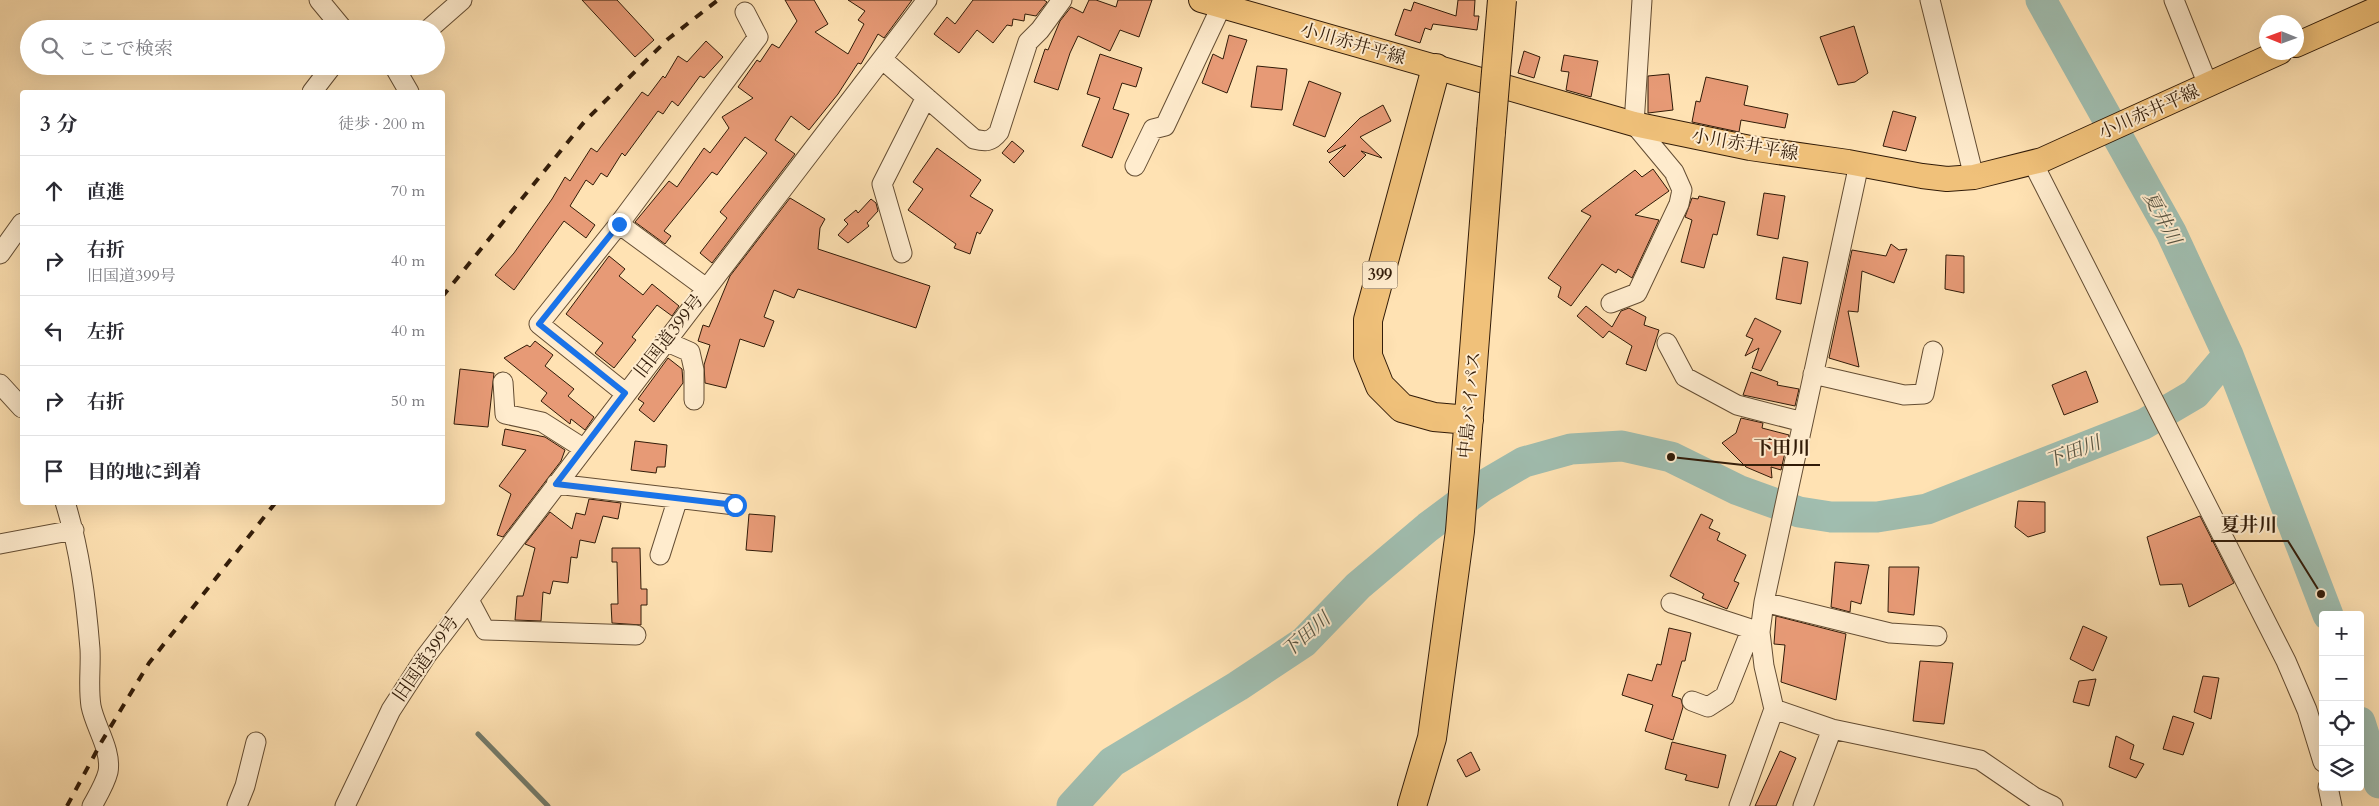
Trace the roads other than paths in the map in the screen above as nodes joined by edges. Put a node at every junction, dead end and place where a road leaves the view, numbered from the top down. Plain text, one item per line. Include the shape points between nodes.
1 (319, 0) edge
2 (462, 0) edge
3 (927, 0) edge
4 (1062, 0) edge
5 (1502, 0) edge
6 (1642, 0) edge
7 (1930, 0) edge
8 (2174, 0) edge
9 (1211, 3) edge
10 (2379, 8) edge
11 (745, 12) dead end
12 (336, 20) edge
13 (439, 20) edge
14 (2304, 41) edge
15 (882, 60) junction
16 (2263, 60) edge
17 (1436, 68) junction
18 (325, 75) edge
19 (399, 75) edge
20 (2208, 85) junction
21 (314, 90) edge
22 (408, 90) edge
23 (926, 97) junction
24 (1634, 124) junction
25 (2037, 161) junction
26 (1859, 164) junction
27 (1135, 166) dead end
28 (1974, 177) junction
29 (619, 224) junction
30 (20, 226) edge
31 (902, 253) dead end
32 (0, 254) edge
33 (706, 288) junction
34 (1610, 303) dead end
35 (665, 341) junction
36 (1668, 343) dead end
37 (1933, 351) dead end
38 (1813, 374) junction
39 (503, 382) dead end
40 (0, 384) edge
41 (625, 393) junction
42 (694, 400) dead end
43 (20, 406) edge
44 (1469, 420) junction
45 (1803, 422) junction
46 (583, 448) junction
47 (556, 484) junction
48 (678, 498) junction
49 (66, 505) edge
50 (735, 505) dead end
51 (74, 530) junction
52 (0, 544) edge
53 (660, 555) dead end
54 (468, 600) junction
55 (1764, 602) junction
56 (1671, 603) dead end
57 (1755, 631) junction
58 (636, 635) dead end
59 (1937, 636) dead end
60 (1692, 701) dead end
61 (1774, 709) junction
62 (1832, 729) junction
63 (256, 742) dead end
64 (2319, 750) edge
65 (2329, 791) edge
66 (351, 804) edge
67 (92, 806) edge
68 (237, 806) edge
69 (1412, 806) edge
70 (1739, 806) edge
71 (1803, 806) edge
72 (2053, 806) edge
73 (2332, 806) edge

1 - 12 street
2 - 13 street
3 - 15 street, 旧国道399号
4 - 23 street via 1028,42 999,132 993,139 986,142 974,138
5 - 44 highway, 中島バイパス, bridge
6 - 24 street
7 - 28 street
8 - 20 street
9 - 17 main road, 小川赤井平線
9 - 27 street via 1165,126 1153,129
10 - 14 main road
11 - 29 street via 758,37
15 - 23 street
15 - 33 street, 旧国道399号
16 - 20 main road, 小川赤井平線
17 - 24 main road, 小川赤井平線
17 - 44 highway, 399 via 1368,320 1368,356 1380,386 1402,408 1434,417
18 - 21 street
19 - 22 street
20 - 25 main road, 小川赤井平線
23 - 31 street via 882,184
24 - 26 main road, 小川赤井平線 via 1750,148
24 - 34 street via 1674,172 1682,190 1679,204 1637,293
25 - 28 main road, 小川赤井平線
25 - 64 street via 2152,399 2286,661
26 - 28 main road, 小川赤井平線 via 1947,179
26 - 38 street
29 - 33 street
29 - 41 street via 539,324
30 - 32 street
33 - 35 street, 旧国道399号
35 - 41 street, 旧国道399号
35 - 42 street via 690,352
36 - 45 street via 1685,377 1737,405
37 - 38 street via 1924,394 1904,395
38 - 45 street
39 - 46 street via 505,414 542,422
40 - 43 street
41 - 46 street, 旧国道399号
44 - 69 highway, 中島バイパス via 1460,530 1432,738
45 - 55 street
46 - 47 street, 旧国道399号
47 - 48 street
47 - 54 street, 旧国道399号
48 - 50 street
48 - 53 street
49 - 51 street
51 - 52 street
51 - 67 street via 84,580 91,706 108,757 108,771
54 - 58 street via 485,630
54 - 66 street, 旧国道399号 via 391,710
55 - 57 street
55 - 59 street via 1890,633
56 - 57 street
57 - 60 street via 1726,696 1708,706
57 - 61 street
61 - 62 street
61 - 70 street
62 - 71 street
62 - 72 street via 1980,760 2034,797
63 - 68 street
65 - 73 street

